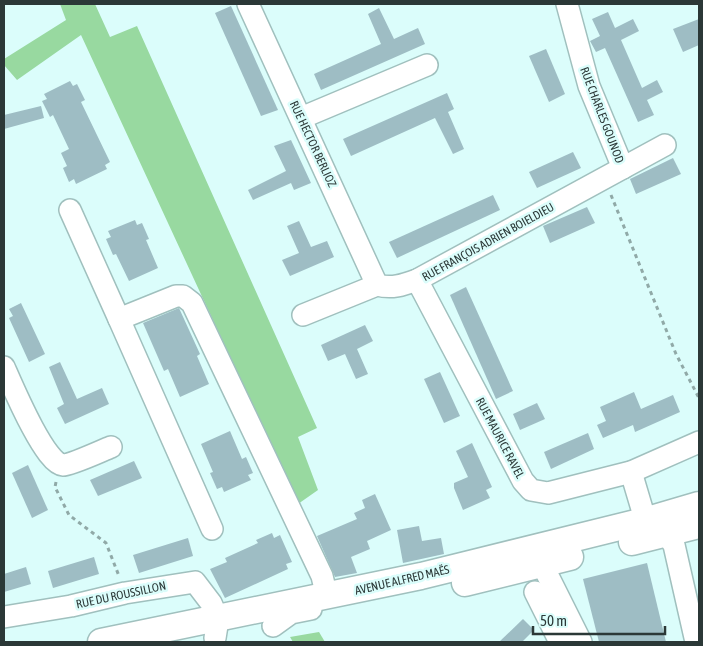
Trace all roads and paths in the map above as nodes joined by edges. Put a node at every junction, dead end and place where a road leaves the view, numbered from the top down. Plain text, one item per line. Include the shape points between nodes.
1 (248, 4) edge
2 (566, 4) edge
3 (427, 65) dead end
4 (301, 118) junction
5 (665, 145) dead end
6 (614, 173) junction
7 (70, 210) dead end
8 (417, 280) junction
9 (378, 284) junction
10 (303, 315) dead end
11 (119, 320) junction
12 (4, 367) edge
13 (699, 398) edge
14 (699, 442) edge
15 (111, 447) dead end
16 (54, 460) junction
17 (631, 472) junction
18 (699, 504) edge
19 (699, 515) edge
20 (699, 525) edge
21 (658, 527) junction
22 (212, 529) dead end
23 (542, 564) junction
24 (535, 592) dead end
25 (125, 593) junction
26 (327, 596) junction
27 (4, 617) edge
28 (273, 626) junction
29 (167, 629) junction
30 (208, 633) edge
31 (101, 642) edge
32 (144, 642) edge
33 (560, 642) edge
34 (581, 642) edge
35 (696, 642) edge

1 - 4 street, RUE HECTOR BERLIOZ
2 - 6 street, RUE CHARLES GOUNOD
3 - 4 street
4 - 9 street, RUE HECTOR BERLIOZ
5 - 6 street, RUE FRANÇOIS ADRIEN BOIELDIEU
6 - 8 street, RUE FRANÇOIS ADRIEN BOIELDIEU
6 - 13 path via 676,354
7 - 11 street
8 - 9 street, RUE FRANÇOIS ADRIEN BOIELDIEU via 395,288
8 - 17 street, RUE MAURICE RAVEL via 523,481 531,490 548,492
9 - 10 street, RUE FRANÇOIS ADRIEN BOIELDIEU
11 - 22 street
11 - 26 street via 176,296 183,296 192,303 322,576
12 - 16 street via 40,443
14 - 17 street, RUE MAURICE RAVEL
15 - 16 street via 64,465
16 - 25 path via 55,487 69,516 106,543
17 - 21 street via 642,509
18 - 21 main road, AVENUE ALFRED MAËS
19 - 21 street
20 - 21 main road, AVENUE ALFRED MAËS
21 - 23 main road, AVENUE ALFRED MAËS
21 - 26 main road, AVENUE ALFRED MAËS
21 - 28 street via 292,613
21 - 35 street via 674,544
23 - 28 main road, AVENUE ALFRED MAËS via 436,591
23 - 34 street
24 - 33 street
25 - 27 street, RUE DU ROUSSILLON
25 - 30 street, RUE DU ROUSSILLON via 195,582 208,599
26 - 30 main road, AVENUE ALFRED MAËS
28 - 30 main road, AVENUE ALFRED MAËS
29 - 30 main road, AVENUE ALFRED MAËS
29 - 31 main road, AVENUE ALFRED MAËS
29 - 32 street

